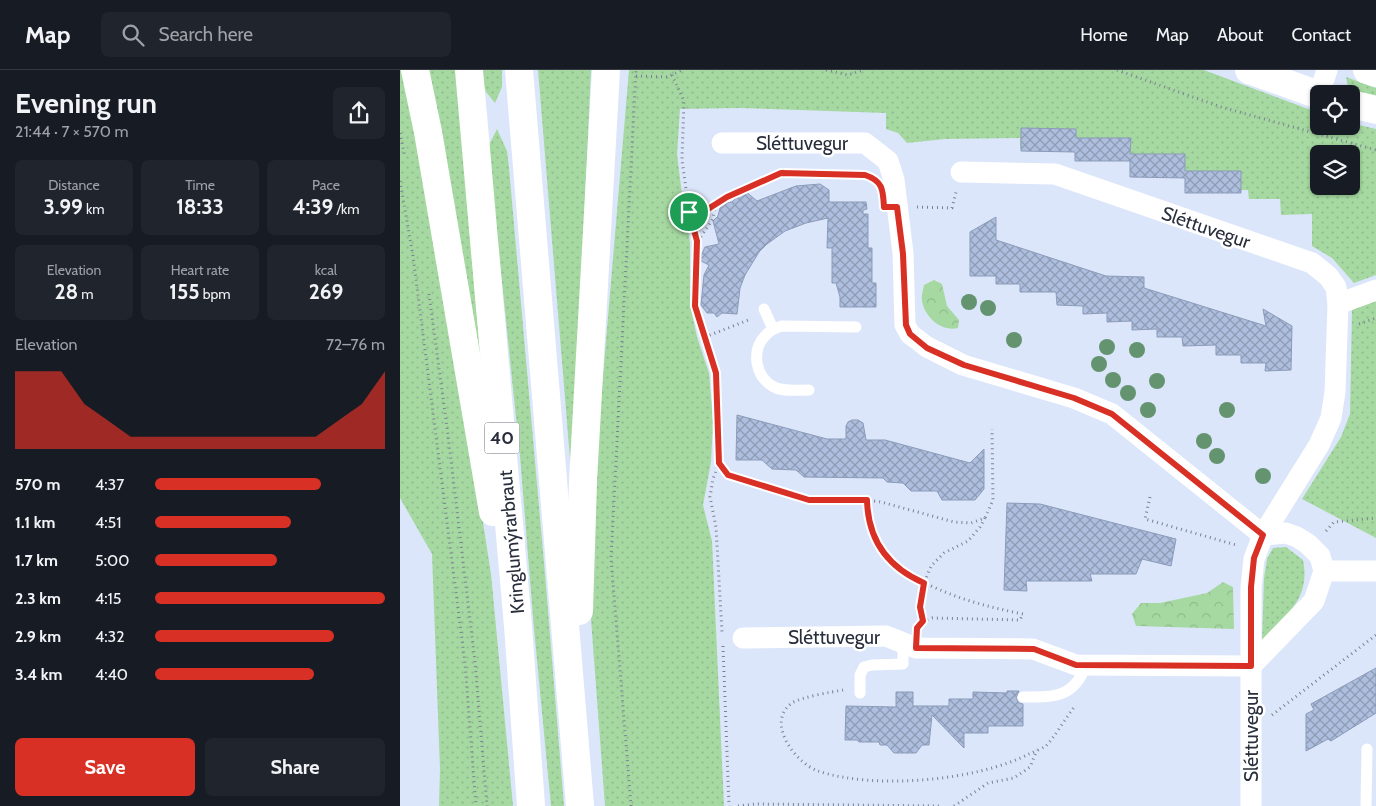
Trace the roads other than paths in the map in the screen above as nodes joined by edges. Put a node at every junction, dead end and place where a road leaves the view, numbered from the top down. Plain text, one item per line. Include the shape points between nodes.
1 (415, 70) edge
2 (470, 70) edge
3 (519, 70) edge
4 (606, 70) edge
5 (1249, 70) edge
6 (1328, 70) edge
7 (1367, 70) edge
8 (1376, 73) edge
9 (1322, 85) edge
10 (1310, 91) edge
11 (1360, 106) edge
12 (1376, 110) edge
13 (722, 142) dead end
14 (962, 172) road end
15 (1376, 290) edge
16 (1338, 304) junction
17 (765, 311) road end
18 (856, 327) dead end
19 (773, 329) junction
20 (810, 390) dead end
21 (1263, 535) junction
22 (1324, 571) junction
23 (1376, 571) edge
24 (518, 626) junction
25 (743, 638) dead end
26 (910, 645) junction
27 (1086, 665) junction
28 (1251, 666) junction
29 (860, 690) road end
30 (1023, 697) dead end
31 (1367, 749) dead end
32 (575, 750) junction
33 (531, 806) edge
34 (580, 806) edge
35 (1251, 806) edge
36 (1366, 806) edge

1 - 24 main road via 488,490
2 - 24 main road, Kringlumýrarbraut / 40
3 - 32 main road
4 - 32 main road via 582,481
5 - 10 main road
6 - 9 street
7 - 8 main road
11 - 12 main road
13 - 21 street, Sléttuvegur via 865,143 888,161 894,180 903,254 906,325 910,334 927,348 964,365 1074,398 1112,414
14 - 16 street, Sléttuvegur via 1055,174 1312,263 1336,287
15 - 16 street
16 - 21 street, Sléttuvegur via 1331,418 1318,446
17 - 19 lane
18 - 19 lane via 782,326
19 - 20 lane via 765,335 756,352 762,376 783,390
21 - 22 street via 1286,533 1297,537 1320,556
21 - 28 street, Sléttuvegur via 1254,558 1251,587
22 - 23 street
22 - 28 street, Sléttuvegur via 1314,601
24 - 33 main road, Kringlumýrarbraut / 40
25 - 26 street, Sléttuvegur via 886,636
26 - 27 street, Sléttuvegur via 1034,649 1076,665
26 - 29 lane via 903,664 864,667 860,675
27 - 28 street, Sléttuvegur
27 - 30 lane via 1077,683 1065,692 1050,697
28 - 35 street, Sléttuvegur
31 - 36 lane
32 - 34 main road

